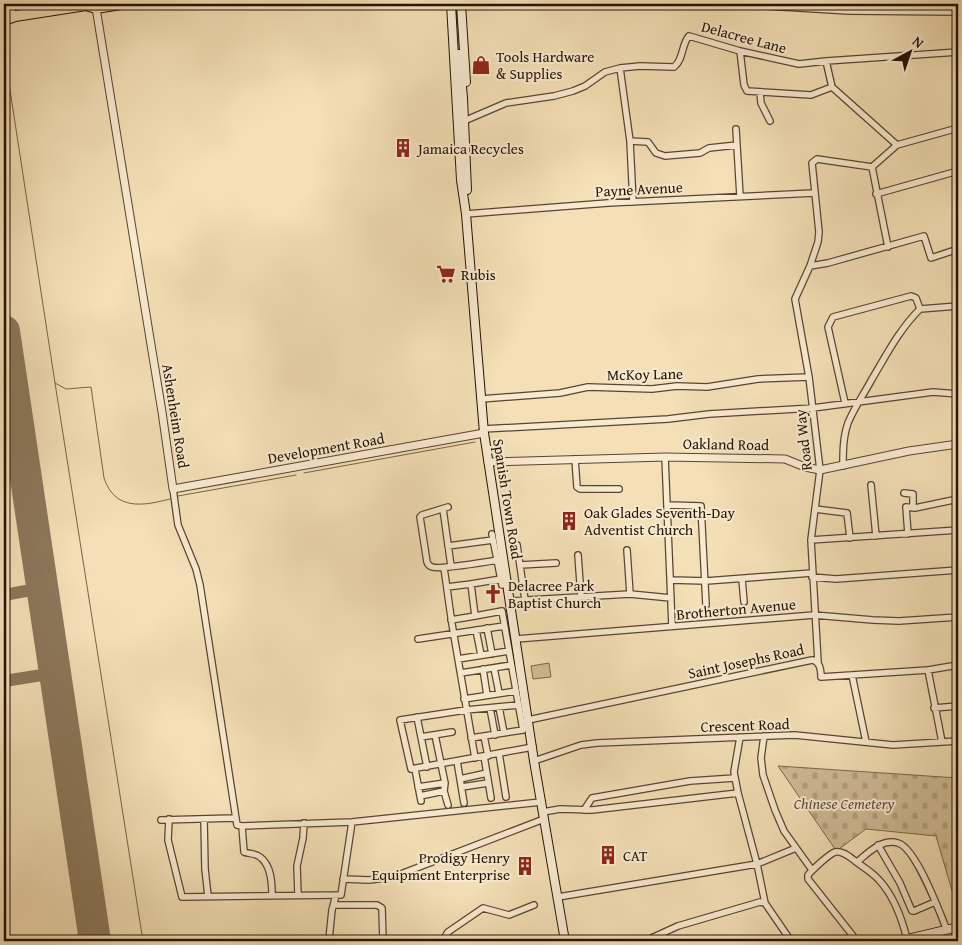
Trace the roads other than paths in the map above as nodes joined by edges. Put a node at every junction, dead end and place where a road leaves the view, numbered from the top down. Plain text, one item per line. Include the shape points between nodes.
1 (54, 4) edge
2 (121, 4) edge
3 (446, 4) edge
4 (451, 4) edge
5 (455, 4) edge
6 (461, 4) edge
7 (732, 4) edge
8 (96, 8) junction
9 (8, 9) edge
10 (958, 12) edge
11 (454, 19) junction
12 (4, 20) edge
13 (740, 51) junction
14 (958, 52) edge
15 (826, 61) junction
16 (620, 68) junction
17 (456, 87) junction
18 (832, 87) junction
19 (760, 92) junction
20 (463, 98) junction
21 (464, 121) junction
22 (770, 121) dead end
23 (958, 128) edge
24 (736, 129) dead end
25 (630, 141) junction
26 (738, 145) junction
27 (897, 145) junction
28 (872, 167) junction
29 (958, 171) edge
30 (814, 193) junction
31 (876, 194) junction
32 (740, 196) junction
33 (633, 202) junction
34 (466, 210) junction
35 (888, 246) junction
36 (958, 249) edge
37 (810, 266) junction
38 (958, 306) edge
39 (920, 309) junction
40 (809, 377) junction
41 (958, 394) edge
42 (481, 399) junction
43 (858, 402) junction
44 (845, 403) junction
45 (813, 408) junction
46 (484, 431) junction
47 (958, 444) edge
48 (665, 456) junction
49 (575, 460) junction
50 (488, 462) junction
51 (843, 466) junction
52 (820, 470) junction
53 (871, 486) dead end
54 (173, 489) junction
55 (619, 489) dead end
56 (904, 493) dead end
57 (958, 499) edge
58 (667, 505) junction
59 (913, 507) junction
60 (815, 509) junction
61 (958, 530) edge
62 (908, 534) junction
63 (876, 536) junction
64 (850, 538) junction
65 (811, 540) junction
66 (517, 544) dead end
67 (448, 546) junction
68 (627, 550) dead end
69 (578, 555) dead end
70 (500, 560) junction
71 (556, 563) dead end
72 (520, 565) junction
73 (451, 566) junction
74 (444, 568) junction
75 (958, 570) edge
76 (812, 575) junction
77 (742, 579) junction
78 (671, 580) junction
79 (706, 581) junction
80 (471, 584) junction
81 (447, 587) junction
82 (630, 594) junction
83 (580, 597) junction
84 (671, 598) junction
85 (525, 600) junction
86 (511, 601) junction
87 (744, 602) dead end
88 (706, 605) dead end
89 (814, 615) junction
90 (475, 616) junction
91 (958, 617) edge
92 (451, 620) junction
93 (504, 626) junction
94 (672, 626) junction
95 (487, 628) junction
96 (476, 630) junction
97 (454, 634) junction
98 (418, 639) dead end
99 (516, 639) junction
100 (509, 651) junction
101 (492, 654) junction
102 (481, 656) junction
103 (458, 660) junction
104 (818, 662) junction
105 (511, 665) junction
106 (958, 665) edge
107 (494, 668) junction
108 (483, 669) junction
109 (928, 670) junction
110 (461, 673) junction
111 (852, 675) junction
112 (516, 691) junction
113 (499, 693) junction
114 (487, 695) junction
115 (464, 699) junction
116 (519, 706) junction
117 (958, 706) edge
118 (499, 707) junction
119 (490, 708) junction
120 (934, 708) junction
121 (466, 710) junction
122 (417, 717) junction
123 (528, 720) junction
124 (452, 732) dead end
125 (504, 733) junction
126 (495, 734) junction
127 (435, 735) junction
128 (484, 736) junction
129 (764, 736) junction
130 (421, 737) junction
131 (740, 737) junction
132 (472, 738) junction
133 (958, 741) edge
134 (866, 742) junction
135 (942, 742) junction
136 (533, 747) junction
137 (499, 753) junction
138 (486, 756) junction
139 (475, 758) junction
140 (457, 761) junction
141 (534, 761) junction
142 (442, 764) junction
143 (426, 766) junction
144 (413, 769) junction
145 (487, 773) junction
146 (735, 778) junction
147 (460, 779) junction
148 (445, 783) junction
149 (488, 783) junction
150 (418, 787) junction
151 (462, 787) junction
152 (444, 791) junction
153 (738, 793) junction
154 (506, 796) dead end
155 (490, 798) dead end
156 (541, 802) junction
157 (464, 803) dead end
158 (448, 805) dead end
159 (584, 810) junction
160 (544, 816) junction
161 (236, 818) junction
162 (169, 819) junction
163 (204, 819) junction
164 (161, 820) dead end
165 (352, 822) junction
166 (304, 823) junction
167 (239, 826) junction
168 (878, 846) junction
169 (796, 848) junction
170 (857, 862) junction
171 (758, 864) junction
172 (812, 870) junction
173 (343, 879) junction
174 (272, 895) junction
175 (298, 895) junction
176 (336, 895) junction
177 (208, 896) junction
178 (558, 897) junction
179 (934, 902) junction
180 (765, 903) junction
181 (334, 905) junction
182 (534, 905) dead end
183 (955, 929) edge
184 (909, 940) edge
185 (287, 941) edge
186 (383, 941) edge
187 (444, 941) edge
188 (565, 941) edge
189 (645, 941) edge
190 (792, 941) edge
191 (857, 941) edge

1 - 9 highway
2 - 8 highway
3 - 17 main road, Spanish Town Road
4 - 11 main road, Spanish Town Road
5 - 11 main road, Spanish Town Road
6 - 20 main road, Spanish Town Road via 466,62
7 - 10 street via 848,11
8 - 12 highway via 86,4
8 - 54 street, Ashenheim Road
11 - 17 main road, Spanish Town Road
11 - 20 main road, Spanish Town Road
13 - 15 street, Delacree Lane via 799,64
13 - 16 street, Delacree Lane via 690,36 674,67
13 - 19 street via 744,88 749,92
14 - 15 street, Delacree Lane
15 - 18 street
16 - 21 street, Delacree Lane via 605,72 574,91 506,103
16 - 25 street
17 - 34 main road, Spanish Town Road via 461,180
18 - 19 street via 811,95
18 - 27 street
19 - 22 street
20 - 21 main road, Spanish Town Road
21 - 34 main road, Spanish Town Road
23 - 27 street
24 - 26 street
25 - 26 street via 648,142 656,153 665,156 700,154 709,148
25 - 33 street
26 - 32 street
27 - 28 street
28 - 30 street, Road Way via 817,159 811,166
28 - 31 street
29 - 31 street
30 - 32 street, Payne Avenue
30 - 37 street, Road Way via 819,232
31 - 35 street
32 - 33 street, Payne Avenue
33 - 34 street, Payne Avenue
34 - 42 main road, Spanish Town Road
35 - 36 street via 924,236 931,258
35 - 37 street
37 - 40 street, Road Way via 795,300
38 - 39 street
39 - 43 street via 892,343
39 - 44 street via 916,298 911,296 833,317 828,327
40 - 42 street, McKoy Lane via 758,379 707,387 588,387 560,393
40 - 45 street, Road Way
41 - 43 street via 933,392
42 - 46 main road, Spanish Town Road
43 - 44 street
43 - 51 street via 848,424
44 - 45 street
45 - 46 street
45 - 52 street, Road Way
46 - 50 main road, Spanish Town Road
46 - 54 street, Development Road
47 - 51 street, Oakland Road
48 - 49 street, Oakland Road
48 - 52 street, Oakland Road via 784,459
48 - 58 street
49 - 50 street, Oakland Road
49 - 55 street via 576,487
50 - 70 main road, Spanish Town Road
51 - 52 street, Oakland Road
52 - 60 street, Road Way
53 - 63 street
54 - 161 street, Ashenheim Road via 178,525 200,585
56 - 59 street via 913,494
57 - 59 street
58 - 78 street
58 - 79 street via 701,506
59 - 62 street via 906,507
60 - 64 street via 847,513
60 - 65 street, Road Way
61 - 62 street
62 - 63 street
63 - 64 street
64 - 65 street
65 - 76 street, Road Way
66 - 72 street
67 - 70 street via 492,537
67 - 73 street
67 - 74 street via 446,508 422,515 426,562 431,567
68 - 82 street
69 - 83 street
70 - 73 street
70 - 80 street via 502,582
70 - 86 main road, Spanish Town Road
71 - 72 street
72 - 85 street
73 - 74 street
74 - 81 street
75 - 76 street via 836,579
76 - 77 street
76 - 89 street, Road Way
77 - 79 street
77 - 87 street
78 - 79 street
78 - 84 street
79 - 88 street
80 - 81 street
80 - 90 street
81 - 92 street
82 - 83 street
82 - 84 street
83 - 85 street
84 - 94 street
85 - 86 street
86 - 99 main road, Spanish Town Road
89 - 91 street, Brotherton Avenue via 899,621
89 - 94 street, Brotherton Avenue
89 - 104 street, Road Way
90 - 92 street
90 - 93 street via 502,611
92 - 97 street
93 - 95 street
93 - 100 street
94 - 99 street, Brotherton Avenue
95 - 96 street
95 - 101 street
96 - 97 street
96 - 102 street
97 - 98 street
97 - 103 street
99 - 123 main road, Spanish Town Road
100 - 101 street
100 - 105 street
101 - 102 street
102 - 103 street
103 - 110 street
104 - 111 street, Saint Josephs Road via 821,678
104 - 123 street, Saint Josephs Road via 812,660
105 - 107 street
105 - 112 street
106 - 109 street, Saint Josephs Road
107 - 108 street
107 - 113 street
108 - 110 street
108 - 114 street
109 - 111 street, Saint Josephs Road
109 - 120 street
110 - 115 street
111 - 134 street
112 - 113 street
112 - 116 street
113 - 114 street
114 - 115 street
115 - 121 street
116 - 118 street
116 - 125 street via 523,730
117 - 120 street
118 - 119 street
118 - 125 street
119 - 121 street
119 - 126 street
120 - 135 street
121 - 122 street
121 - 132 street
122 - 130 street
122 - 144 street via 400,720
123 - 136 main road, Spanish Town Road
124 - 127 street
125 - 126 street
126 - 128 street
127 - 130 street
127 - 142 street
128 - 132 street
128 - 138 street
129 - 131 street, Crescent Road
129 - 134 street, Crescent Road via 795,735
129 - 169 street via 763,775 784,831
130 - 143 street
131 - 141 street, Crescent Road via 597,743
131 - 146 street
132 - 139 street
133 - 135 street, Crescent Road
134 - 135 street, Crescent Road
136 - 137 street
136 - 141 main road, Spanish Town Road
137 - 138 street
137 - 154 street
138 - 139 street
138 - 145 street
139 - 140 street
140 - 142 street
140 - 147 street
141 - 156 main road, Spanish Town Road
142 - 143 street
142 - 148 street
143 - 144 street
144 - 150 street
145 - 147 street
145 - 149 street
146 - 153 street
146 - 159 street via 690,781 592,798
147 - 151 street
148 - 150 street
148 - 152 street
149 - 151 street
149 - 155 street
150 - 152 street via 420,798
151 - 157 street
152 - 158 street
153 - 159 street
153 - 171 street
156 - 160 main road, Spanish Town Road
156 - 165 street
159 - 160 street via 560,809
160 - 173 street via 393,877
160 - 178 main road, Spanish Town Road
161 - 163 street
161 - 167 street, Ashenheim Road
162 - 163 street
162 - 164 street
162 - 177 street via 168,840 182,897
163 - 177 street
165 - 166 street
165 - 173 street
166 - 167 street
166 - 175 street via 297,866
167 - 174 street, Ashenheim Road via 244,852 263,860 270,874
168 - 170 street
168 - 179 street via 893,842 910,851
168 - 179 street via 913,911
169 - 171 street
169 - 172 street
170 - 172 street via 848,855 834,852
170 - 184 street via 880,880
171 - 178 street
171 - 180 street
172 - 191 street via 808,879
173 - 176 street via 341,895
174 - 175 street
174 - 177 street
175 - 176 street
176 - 181 street
178 - 188 main road, Spanish Town Road
179 - 183 street
180 - 189 street via 692,922
180 - 190 street
181 - 185 street via 329,939
181 - 186 street via 381,906
182 - 187 street via 508,915 483,908 448,932
183 - 184 main road

